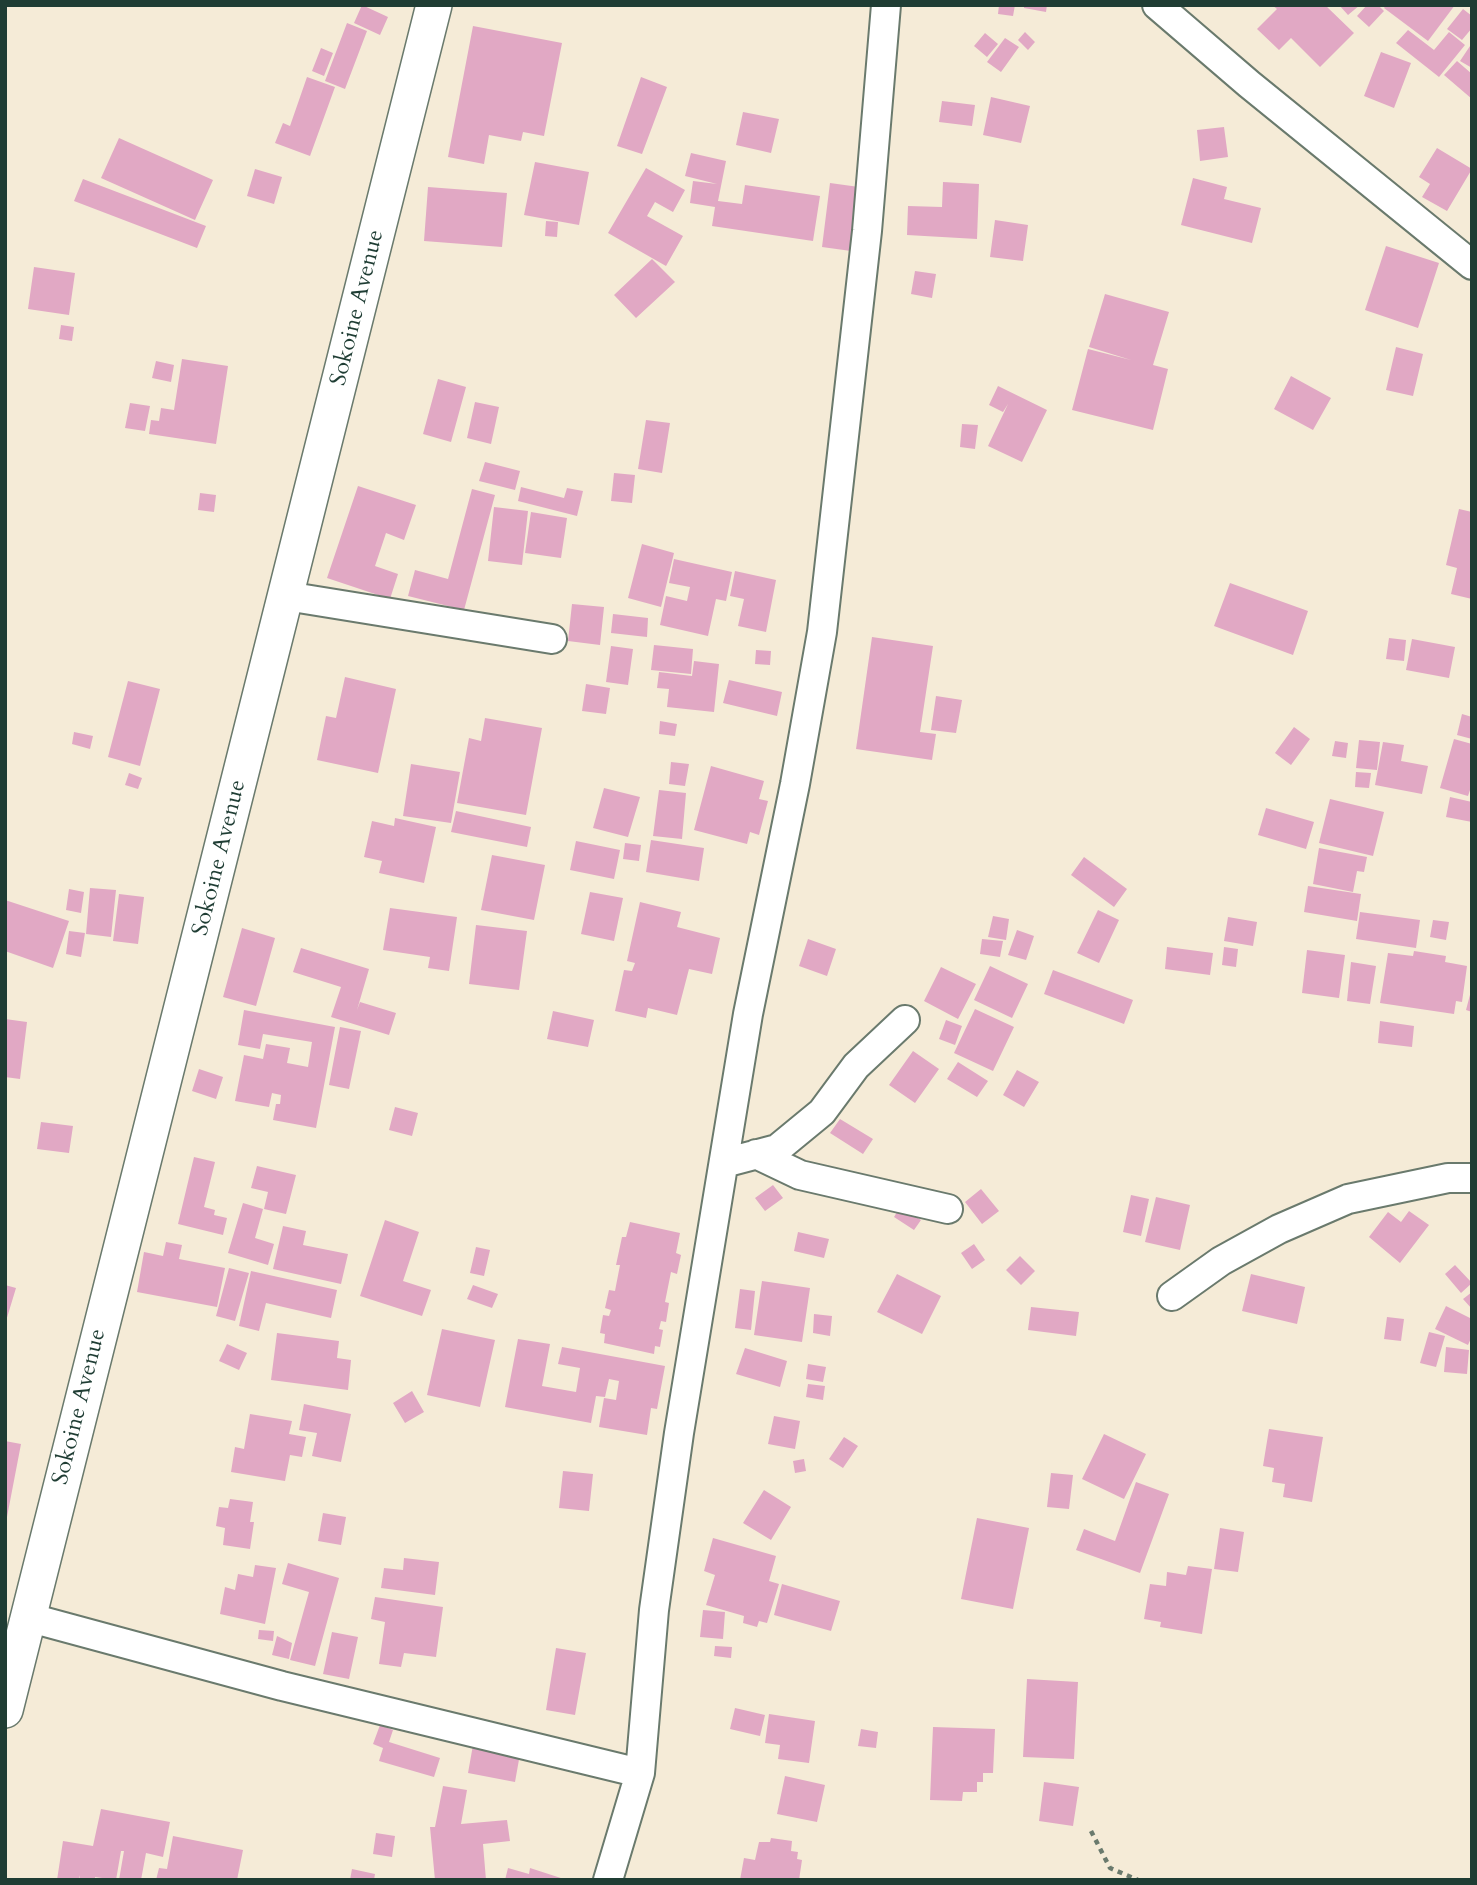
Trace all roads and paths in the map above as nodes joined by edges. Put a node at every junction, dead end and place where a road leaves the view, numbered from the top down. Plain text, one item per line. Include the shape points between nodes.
1 (434, 5) edge
2 (886, 5) edge
3 (1157, 5) edge
4 (1472, 265) edge
5 (286, 596) junction
6 (552, 639) dead end
7 (905, 1020) dead end
8 (756, 1154) junction
9 (724, 1163) junction
10 (1472, 1178) edge
11 (948, 1209) dead end
12 (1172, 1296) dead end
13 (27, 1618) junction
14 (5, 1710) edge
15 (640, 1773) junction
16 (1091, 1832) dead end
17 (608, 1880) edge
18 (1139, 1880) edge

1 - 5 street, Sokoine Avenue
2 - 9 street via 867,231 822,632
3 - 4 street
5 - 6 street
5 - 13 street, Sokoine Avenue
7 - 8 street via 856,1066 822,1112 777,1149
8 - 9 street
8 - 11 street via 800,1175
9 - 15 street via 654,1611
10 - 12 street via 1448,1178 1348,1199 1279,1229 1221,1261
13 - 14 street, Sokoine Avenue
13 - 15 street
15 - 17 street
16 - 18 path via 1110,1868

